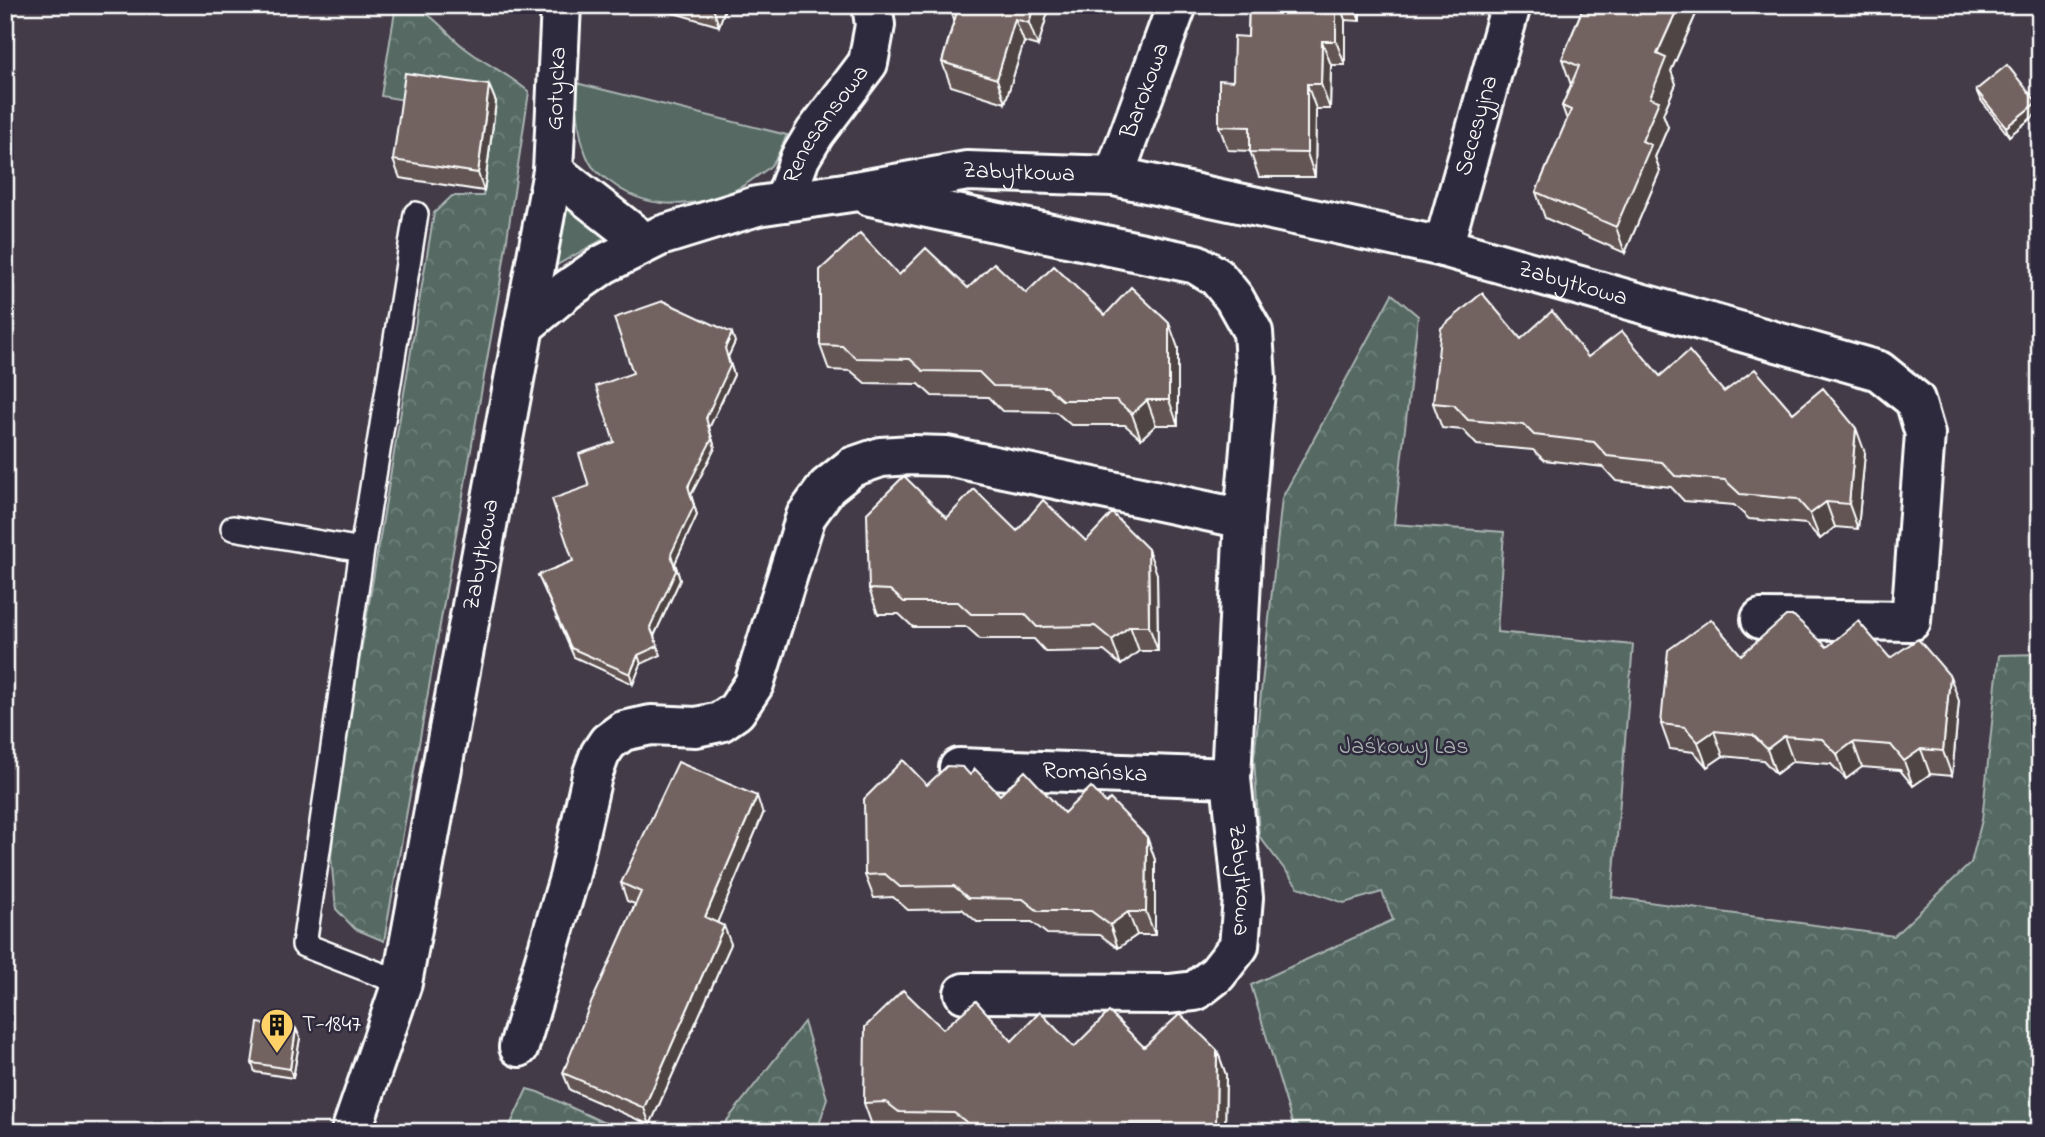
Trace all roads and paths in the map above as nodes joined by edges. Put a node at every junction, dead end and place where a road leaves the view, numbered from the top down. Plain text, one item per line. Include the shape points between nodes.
1 (561, 5) edge
2 (873, 5) edge
3 (1177, 5) edge
4 (1511, 5) edge
5 (553, 171) junction
6 (1114, 176) junction
7 (851, 192) junction
8 (784, 202) junction
9 (416, 214) dead end
10 (645, 243) junction
11 (1443, 247) junction
12 (524, 326) junction
13 (1244, 519) junction
14 (233, 528) dead end
15 (362, 550) junction
16 (1762, 619) dead end
17 (959, 768) edge
18 (1231, 778) junction
19 (402, 983) junction
20 (964, 993) dead end
21 (519, 1047) dead end
22 (351, 1132) edge

1 - 5 street, Gotycka
2 - 8 street, Renesansowa via 876,25 868,62 814,133
3 - 6 street, Barokowa
4 - 11 street, Secesyjna
5 - 10 street
5 - 12 street, Gotycka
6 - 7 street, Zabytkowa via 967,171
6 - 11 street, Zabytkowa
7 - 8 street, Zabytkowa
7 - 13 street, Zabytkowa via 1196,264 1217,277 1253,332 1256,379
8 - 10 street, Zabytkowa via 757,206
9 - 15 lane
10 - 12 street, Zabytkowa via 566,290
11 - 16 street, Zabytkowa via 1879,371 1915,400 1925,434 1911,621
12 - 19 street, Zabytkowa
13 - 18 street, Zabytkowa
13 - 21 street via 947,456 881,457 852,467 827,488 806,516 754,684 736,711 720,722 696,727 651,725 623,731 600,754
14 - 15 lane
15 - 19 lane via 304,946
17 - 18 street, Romańska
18 - 20 street, Zabytkowa via 1242,910 1239,946 1217,974 1195,990 1169,994
19 - 22 street, Zabytkowa

